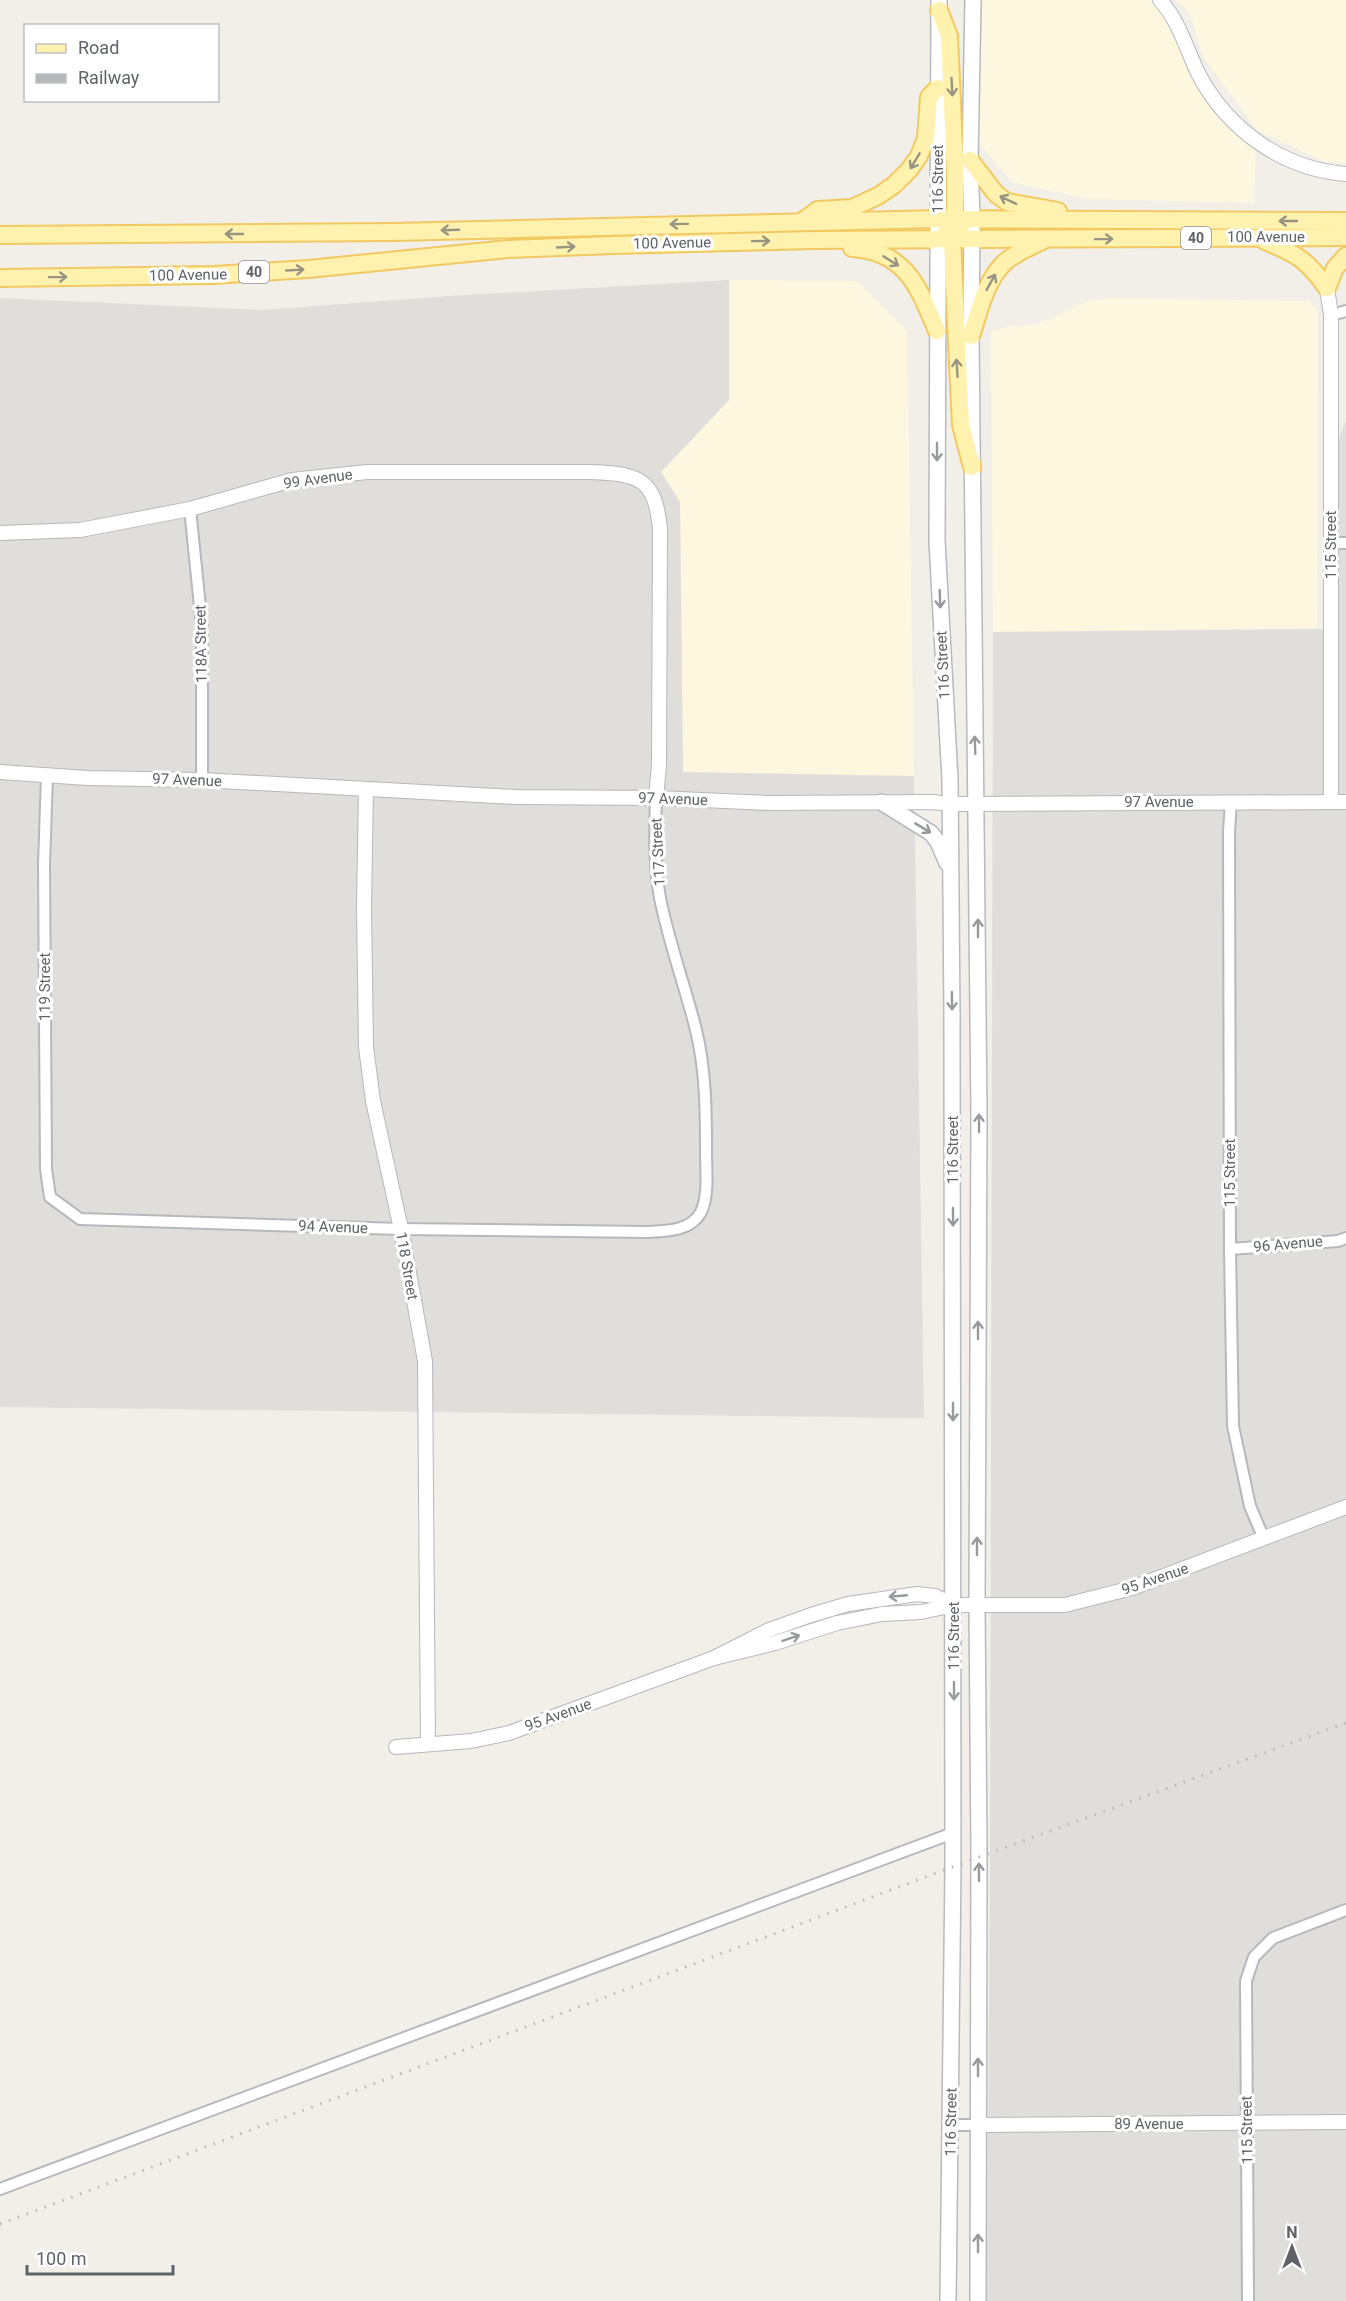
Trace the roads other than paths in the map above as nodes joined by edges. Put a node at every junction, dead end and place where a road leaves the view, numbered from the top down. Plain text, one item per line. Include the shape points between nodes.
1 (973, 0) edge
2 (1160, 0) edge
3 (939, 5) edge
4 (938, 87) junction
5 (970, 160) junction
6 (1346, 174) edge
7 (946, 219) junction
8 (972, 219) junction
9 (1106, 219) junction
10 (1346, 221) edge
11 (800, 223) junction
12 (0, 235) edge
13 (1255, 237) junction
14 (1346, 237) edge
15 (1046, 239) junction
16 (816, 240) junction
17 (945, 240) junction
18 (972, 240) junction
19 (1346, 256) edge
20 (0, 278) edge
21 (1327, 288) junction
22 (1346, 311) edge
23 (1331, 315) junction
24 (937, 331) junction
25 (971, 336) junction
26 (972, 467) junction
27 (639, 480) joint
28 (190, 509) junction
29 (0, 533) edge
30 (1331, 543) junction
31 (1346, 543) edge
32 (0, 772) edge
33 (47, 776) junction
34 (202, 780) junction
35 (366, 789) junction
36 (656, 798) junction
37 (881, 802) junction
38 (1231, 802) junction
39 (1331, 802) junction
40 (1346, 802) edge
41 (949, 804) junction
42 (977, 804) junction
43 (950, 869) junction
44 (50, 1197) joint
45 (693, 1221) joint
46 (401, 1229) junction
47 (1346, 1238) edge
48 (1230, 1249) junction
49 (1346, 1508) edge
50 (1264, 1539) junction
51 (977, 1604) junction
52 (954, 1605) junction
53 (428, 1744) junction
54 (396, 1747) dead end
55 (953, 1833) junction
56 (1346, 1910) edge
57 (1346, 2122) edge
58 (1247, 2124) junction
59 (952, 2125) junction
60 (978, 2125) junction
61 (0, 2189) edge
62 (948, 2301) edge
63 (978, 2301) edge
64 (1248, 2301) edge

1 - 5 main road, 116 Street
2 - 6 street via 1207,88 1244,132 1275,154
3 - 4 main road, 116 Street
3 -> 7 main road via 949,36 955,171
4 - 7 main road, 116 Street
4 -> 11 main road via 929,97 926,138 919,156 894,185 852,208 818,210
5 - 8 main road, 116 Street
9 -> 5 main road via 1007,202
7 - 8 main road, 100 Avenue / 40
7 - 11 main road, 100 Avenue / 40
7 - 17 main road
7 - 18 main road
8 - 9 main road, 100 Avenue / 40
8 - 18 main road, 116 Street
10 -> 9 main road, 100 Avenue / 40
11 -> 12 main road, 100 Avenue / 40 via 298,234
13 - 14 main road, 100 Avenue / 40
15 -> 13 main road, 100 Avenue / 40
13 - 21 main road via 1302,259
15 - 18 main road, 100 Avenue / 40
25 -> 15 main road via 987,289 999,269 1016,254
16 - 17 main road, 100 Avenue / 40
20 -> 16 main road, 100 Avenue / 40 via 214,275 508,249
16 -> 24 main road via 831,246 866,249 890,259 918,285
17 - 18 main road, 100 Avenue / 40
17 - 24 main road, 116 Street
26 -> 17 main road via 961,425
18 - 25 main road, 116 Street
19 - 21 main road via 1335,268
21 - 23 street, 115 Street
22 - 23 street
23 - 30 street, 115 Street
24 -> 41 main road, 116 Street via 937,541
25 - 26 main road, 116 Street
42 -> 26 main road, 116 Street
27 - 28 street, 99 Avenue via 619,473 591,472 367,472 292,480
27 - 36 street, 117 Street via 654,495 660,529
28 - 29 street, 99 Avenue via 80,530
28 - 34 street, 118A Street via 202,626
30 - 31 street
30 - 39 street, 115 Street
32 - 33 street, 97 Avenue
33 - 34 street, 97 Avenue
33 - 44 street, 119 Street via 45,1159
34 - 35 street, 97 Avenue
35 - 36 street, 97 Avenue via 516,797
35 - 46 street, 118 Street via 366,1047 373,1101
36 - 37 street, 97 Avenue via 768,803
36 - 45 street, 117 Street via 655,855 660,898 703,1067 706,1180 704,1203
37 - 41 street, 97 Avenue
37 -> 43 main road via 931,833
38 - 39 street, 97 Avenue
38 - 42 street, 97 Avenue
38 - 48 street, 115 Street
39 - 40 street, 97 Avenue
41 - 42 street, 97 Avenue
41 - 43 main road, 116 Street
51 -> 42 main road, 116 Street
43 -> 52 main road, 116 Street
44 - 46 street, 94 Avenue via 80,1219
45 - 46 street, 94 Avenue via 675,1230 648,1232
46 - 53 street, 118 Street via 424,1361
47 - 48 street, 96 Avenue
48 - 50 street, 115 Street via 1233,1426 1250,1506
49 - 50 street, 95 Avenue
50 - 51 street, 95 Avenue via 1132,1588 1065,1605
51 - 52 street, 95 Avenue
60 -> 51 main road, 116 Street
52 - 53 street, 95 Avenue via 864,1617 714,1658 509,1732 471,1741
52 -> 55 main road, 116 Street
53 - 54 street, 95 Avenue
55 - 59 main road, 116 Street
55 - 61 street
56 - 58 street, 115 Street via 1273,1938 1254,1956 1246,1981
57 - 58 street, 89 Avenue
58 - 60 street, 89 Avenue
58 - 64 street, 115 Street
59 - 60 street, 89 Avenue
59 - 62 main road, 116 Street
63 -> 60 main road, 116 Street

